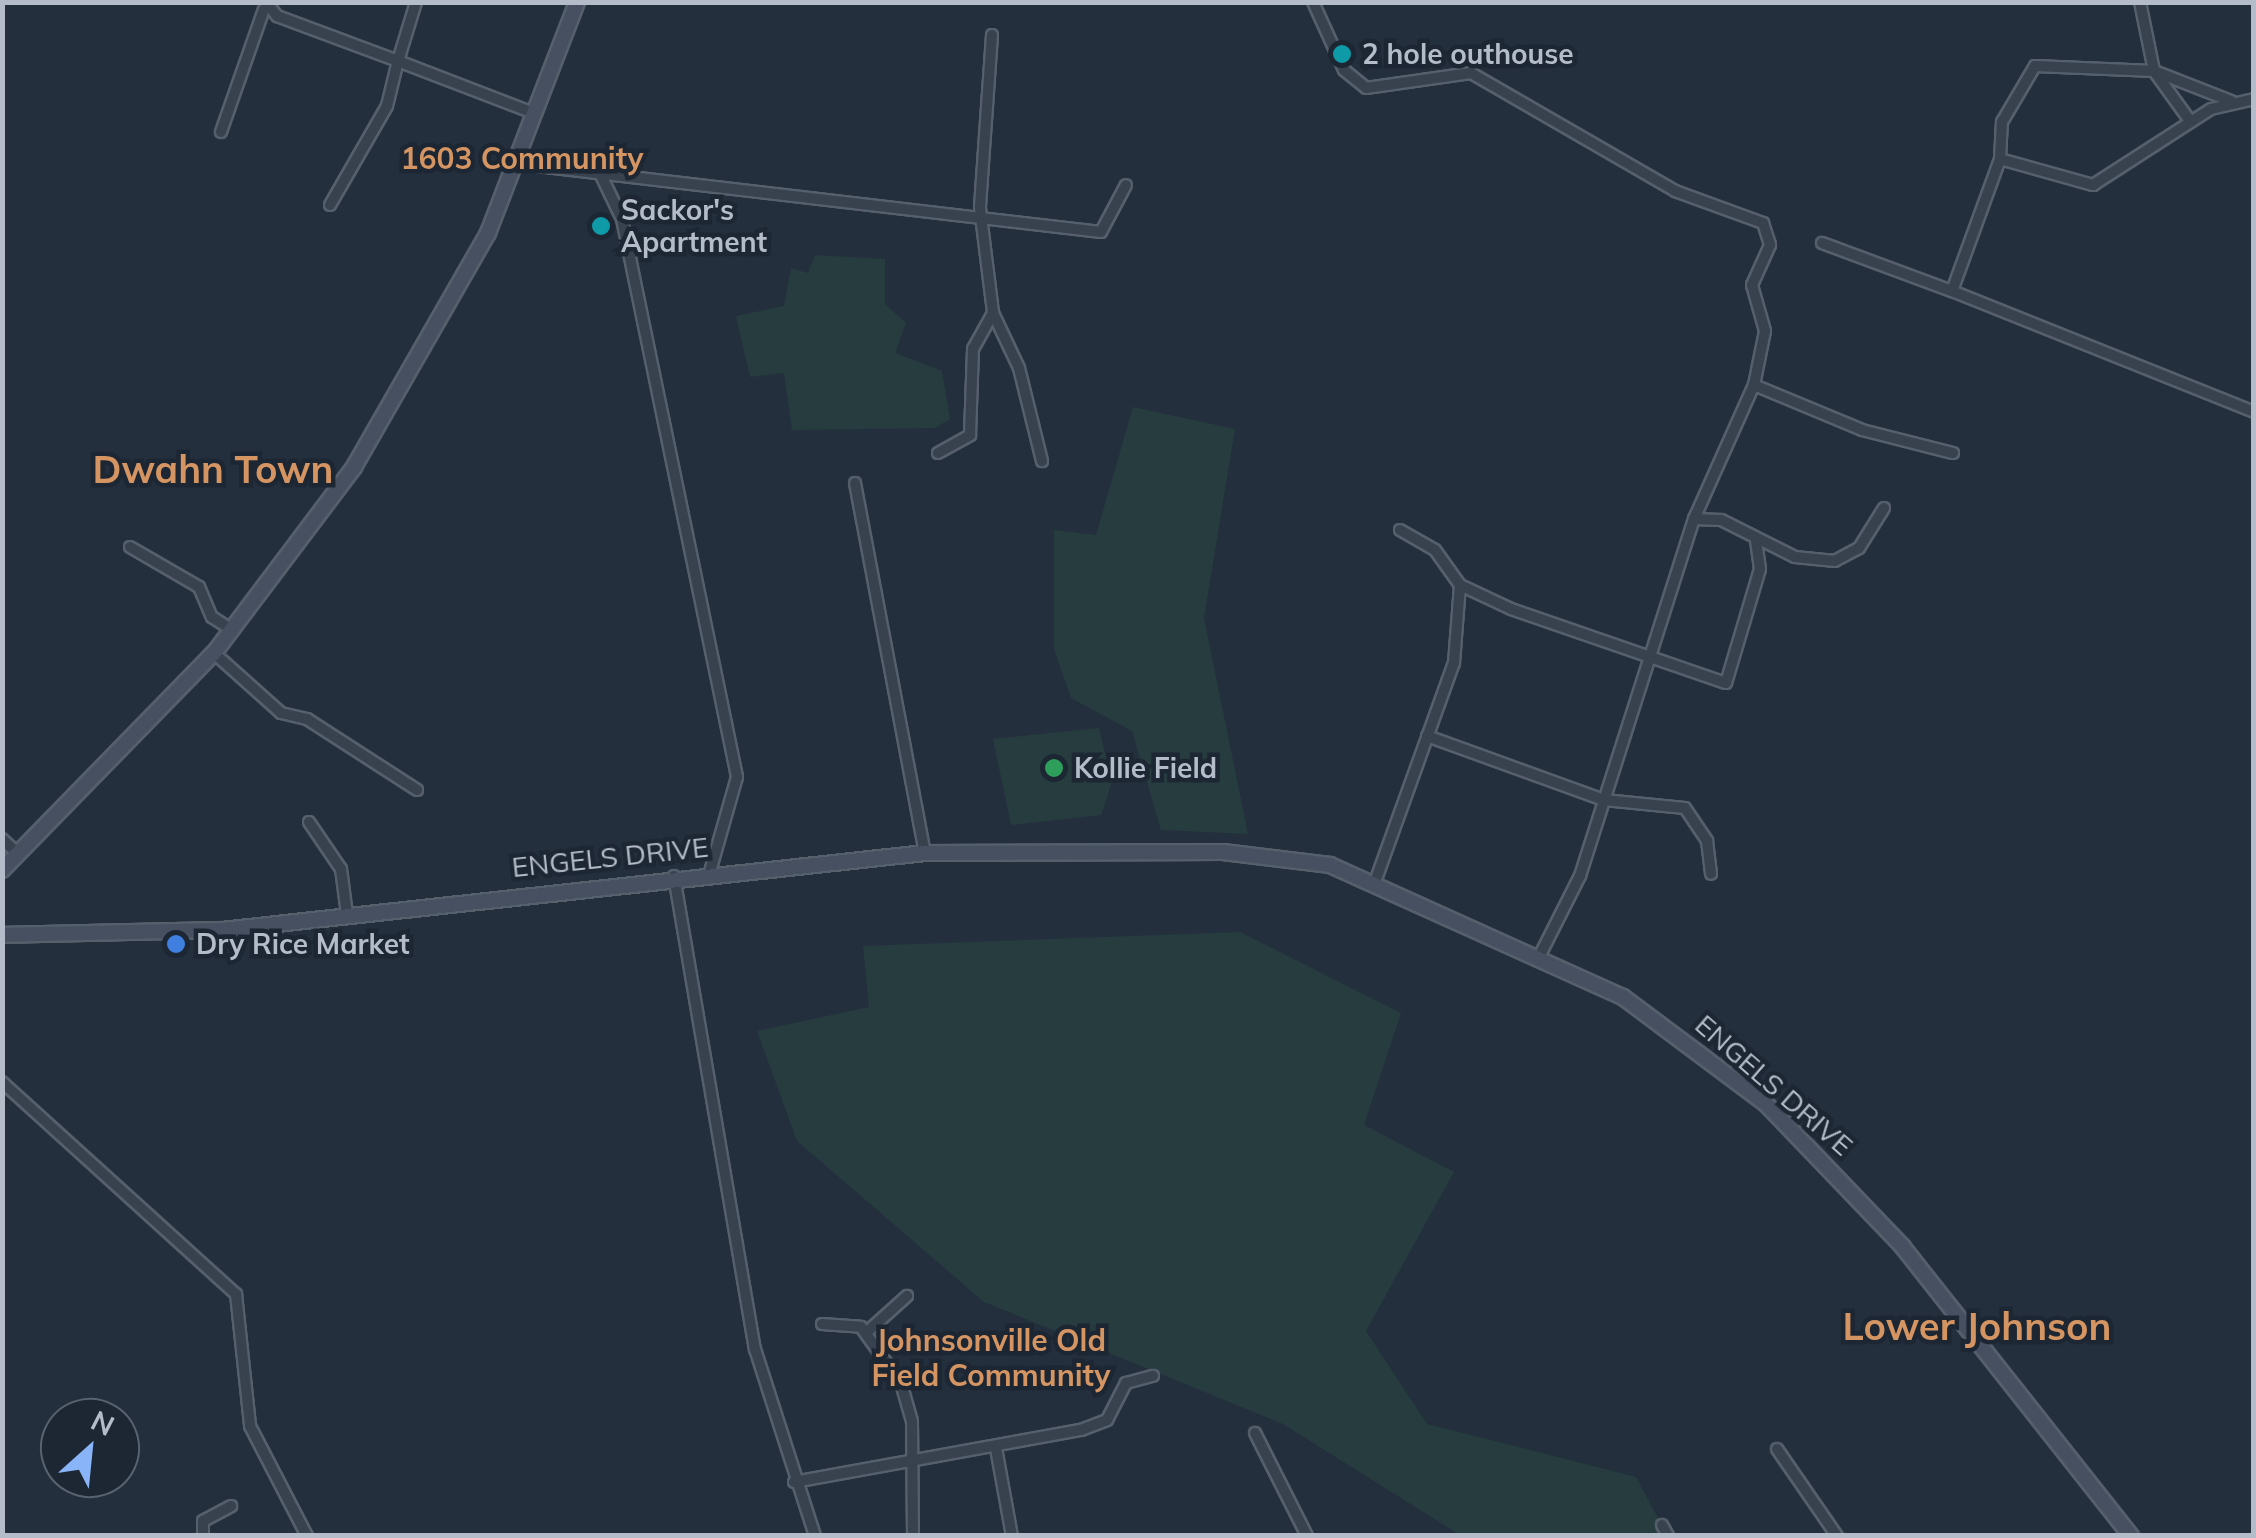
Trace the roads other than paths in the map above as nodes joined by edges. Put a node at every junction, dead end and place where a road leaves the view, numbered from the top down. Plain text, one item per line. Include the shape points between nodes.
1 (416, 2) edge
2 (577, 2) edge
3 (1313, 2) edge
4 (2140, 2) edge
5 (265, 6) edge
6 (992, 35) dead end
7 (398, 62) junction
8 (2154, 71) junction
9 (2254, 99) edge
10 (2231, 102) junction
11 (528, 111) junction
12 (2190, 121) junction
13 (221, 132) dead end
14 (2000, 159) junction
15 (510, 163) junction
16 (599, 171) junction
17 (1126, 186) dead end
18 (330, 205) dead end
19 (985, 223) junction
20 (1822, 243) dead end
21 (1952, 291) junction
22 (994, 312) junction
23 (1754, 384) junction
24 (2254, 412) edge
25 (938, 452) dead end
26 (1953, 453) dead end
27 (1042, 460) dead end
28 (855, 482) dead end
29 (1884, 508) dead end
30 (1694, 519) junction
31 (1400, 530) dead end
32 (1756, 541) junction
33 (130, 547) dead end
34 (1460, 585) junction
35 (232, 630) junction
36 (214, 652) junction
37 (1650, 661) junction
38 (1427, 736) junction
39 (417, 790) dead end
40 (1604, 800) junction
41 (309, 822) dead end
42 (2, 839) edge
43 (924, 854) junction
44 (20, 855) junction
45 (2, 870) edge
46 (710, 872) junction
47 (1711, 874) dead end
48 (674, 875) junction
49 (1375, 882) junction
50 (347, 914) junction
51 (2, 935) edge
52 (1539, 956) junction
53 (2, 1082) edge
54 (907, 1296) dead end
55 (822, 1324) dead end
56 (867, 1332) junction
57 (1153, 1376) dead end
58 (1255, 1433) dead end
59 (996, 1448) junction
60 (1777, 1448) dead end
61 (912, 1461) junction
62 (794, 1482) junction
63 (231, 1506) dead end
64 (1305, 1534) edge
65 (202, 1536) edge
66 (307, 1536) edge
67 (815, 1536) edge
68 (912, 1536) edge
69 (1012, 1536) edge
70 (1837, 1536) edge
71 (2131, 1536) edge

1 - 7 street
2 - 11 street
3 - 23 street via 1344,70 1366,88 1470,73 1675,191 1764,223 1770,244 1752,285 1765,330
4 - 8 street
5 - 7 street
5 - 13 street
6 - 19 street via 978,178
7 - 11 street
7 - 18 street via 387,106
8 - 10 street
8 - 12 street
8 - 14 street via 2035,66 2002,122
9 - 10 street
10 - 12 street
11 - 15 street
12 - 14 street via 2092,185
14 - 21 street
15 - 16 street
15 - 35 street via 488,233 416,369
16 - 19 street
16 - 46 street via 622,219 737,776
17 - 19 street via 1101,232
19 - 22 street
20 - 21 street
21 - 24 street
22 - 25 street via 973,349 970,435
22 - 27 street via 1019,368
23 - 26 street via 1862,430
23 - 30 street
28 - 43 street
29 - 32 street via 1859,548 1835,561
30 - 32 street via 1720,520
30 - 37 street
31 - 34 street via 1435,550
32 - 37 street via 1760,569 1734,678
33 - 35 street via 199,587 212,618
34 - 37 street
34 - 38 street via 1454,663
35 - 36 street
36 - 39 street via 281,713 322,727
36 - 44 street
37 - 40 street
38 - 40 street
38 - 49 street
40 - 47 street via 1685,808 1707,842
40 - 52 street via 1580,876
41 - 50 street via 341,869
42 - 44 street
43 - 46 street, ENGELS DRIVE
43 - 49 street, ENGELS DRIVE via 1223,852 1330,864
44 - 45 street
46 - 48 street, ENGELS DRIVE
48 - 50 street, ENGELS DRIVE
48 - 62 street via 755,1349
49 - 52 street, ENGELS DRIVE
50 - 51 street, ENGELS DRIVE via 192,932
52 - 71 street, ENGELS DRIVE via 1669,1028 1814,1148
53 - 66 street via 236,1294 250,1426
54 - 56 street
55 - 56 street
56 - 61 street via 901,1382
57 - 59 street via 1120,1389 1106,1420
58 - 64 street
59 - 61 street
59 - 69 street
60 - 70 street
61 - 62 street
61 - 68 street
62 - 67 street
63 - 65 street via 203,1521

